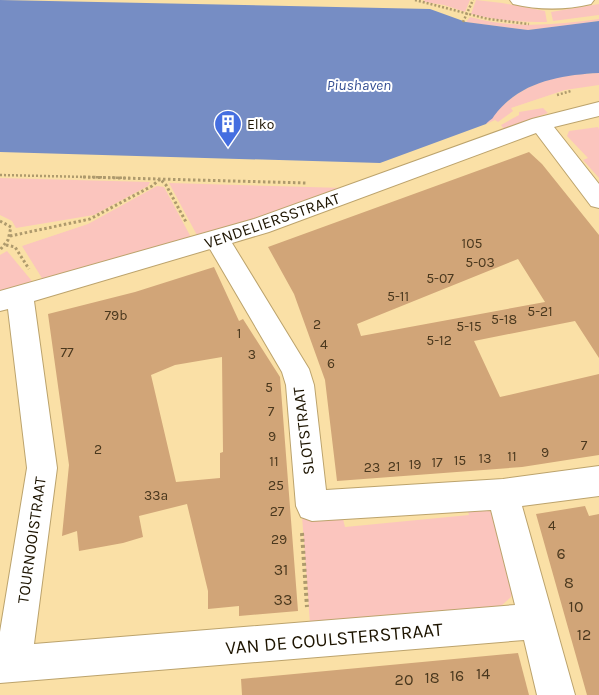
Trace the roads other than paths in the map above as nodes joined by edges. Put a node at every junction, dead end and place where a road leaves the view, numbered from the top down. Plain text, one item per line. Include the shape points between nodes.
1 (520, 0) edge
2 (585, 0) edge
3 (599, 109) edge
4 (540, 124) junction
5 (599, 200) edge
6 (208, 242) junction
7 (21, 296) edge
8 (599, 481) edge
9 (504, 494) junction
10 (536, 621) junction
11 (7, 664) edge
12 (556, 695) edge

1 - 2 street via 549,4
3 - 4 street, VENDELIERSSTRAAT
4 - 5 street
4 - 6 street, VENDELIERSSTRAAT
6 - 7 street, VENDELIERSSTRAAT
6 - 9 street, SLOTSTRAAT via 295,370 300,385 312,506
7 - 11 street, TOURNOOISTRAAT via 42,468
8 - 9 street
9 - 10 street
10 - 11 street, VAN DE COULSTERSTRAAT
10 - 12 street

